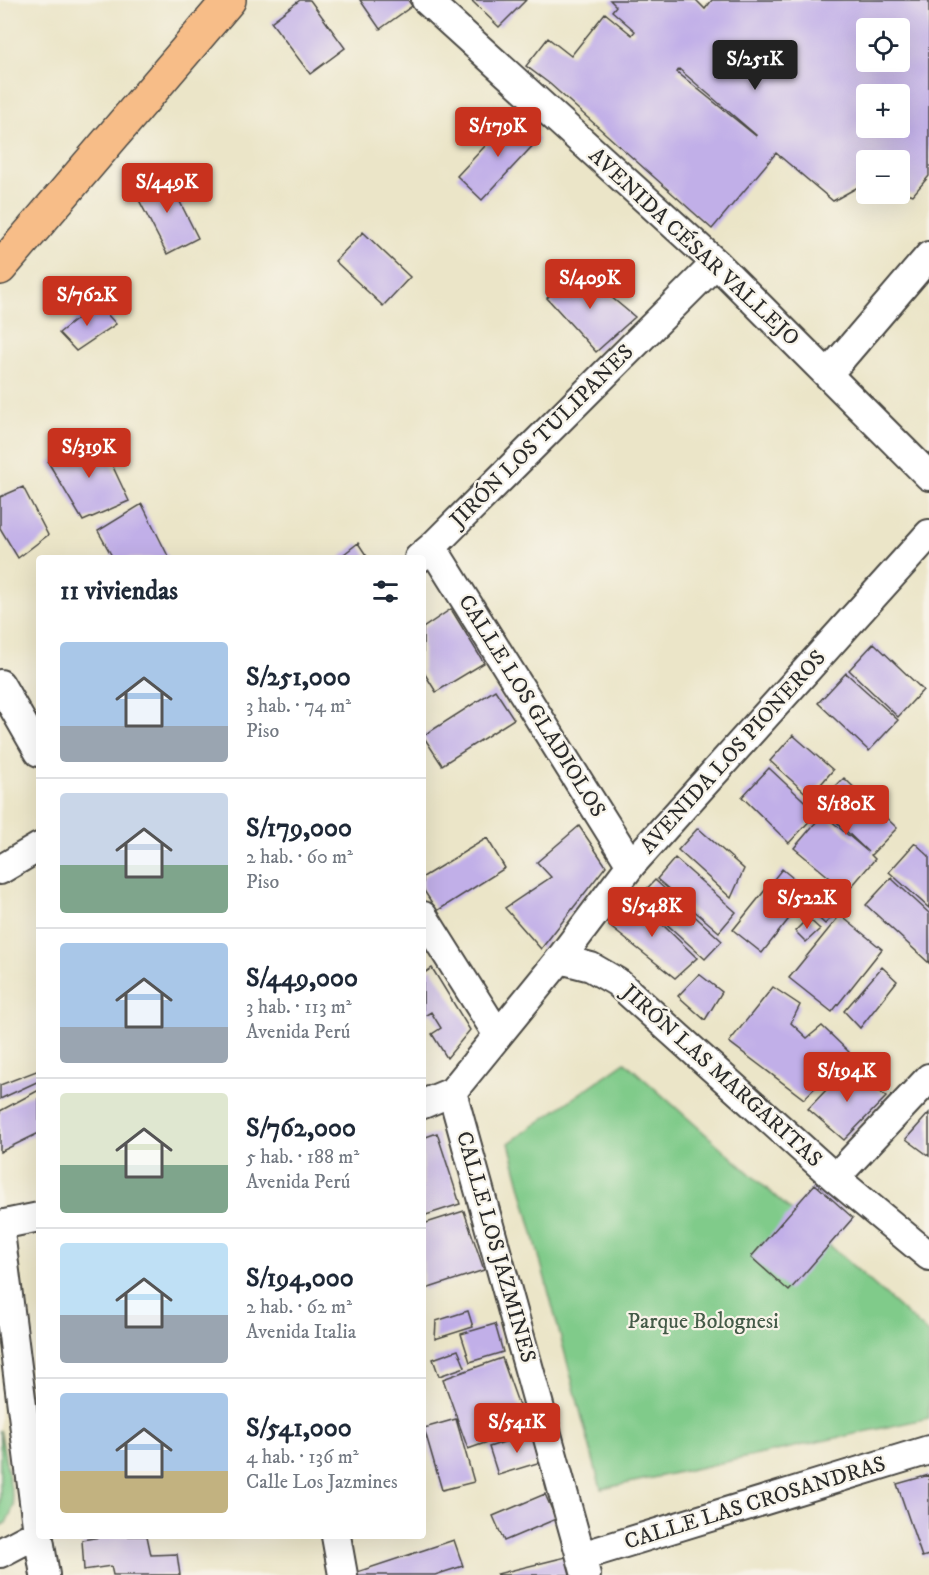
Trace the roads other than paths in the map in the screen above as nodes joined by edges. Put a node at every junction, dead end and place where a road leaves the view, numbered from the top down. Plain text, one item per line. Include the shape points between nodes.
1 (229, 0) edge
2 (426, 0) edge
3 (929, 256) edge
4 (716, 263) junction
5 (0, 268) edge
6 (828, 374) junction
7 (929, 476) edge
8 (929, 534) edge
9 (426, 552) edge
10 (0, 684) edge
11 (36, 748) edge
12 (36, 849) edge
13 (631, 865) junction
14 (0, 870) edge
15 (426, 921) edge
16 (560, 959) junction
17 (498, 1035) junction
18 (929, 1078) edge
19 (452, 1092) junction
20 (426, 1103) edge
21 (835, 1178) junction
22 (36, 1217) edge
23 (0, 1225) edge
24 (0, 1232) edge
25 (929, 1256) edge
26 (929, 1450) edge
27 (36, 1517) edge
28 (36, 1534) edge
29 (39, 1539) edge
30 (337, 1539) edge
31 (0, 1553) edge
32 (584, 1566) edge
33 (45, 1575) edge
34 (343, 1575) edge

1 - 5 highway
2 - 4 street, AVENIDA CÉSAR VALLEJO
3 - 6 street
4 - 6 street, AVENIDA CÉSAR VALLEJO
4 - 9 street, JIRÓN LOS TULIPANES
6 - 7 street, AVENIDA CÉSAR VALLEJO
8 - 13 street, AVENIDA LOS PIONEROS
9 - 13 street, CALLE LOS GLADIOLOS
10 - 11 street
12 - 14 street
13 - 16 street, AVENIDA LOS PIONEROS
15 - 17 street
16 - 17 street, AVENIDA LOS PIONEROS
16 - 21 street, JIRÓN LAS MARGARITAS via 591,967 617,982
17 - 19 street, AVENIDA LOS PIONEROS
18 - 21 street
19 - 20 street, AVENIDA LOS PIONEROS
19 - 32 street, CALLE LOS JAZMINES
21 - 25 street, JIRÓN LAS MARGARITAS
22 - 23 street
24 - 27 street
26 - 32 street, CALLE LAS CROSANDRAS
28 - 31 street
29 - 33 street
30 - 34 street

